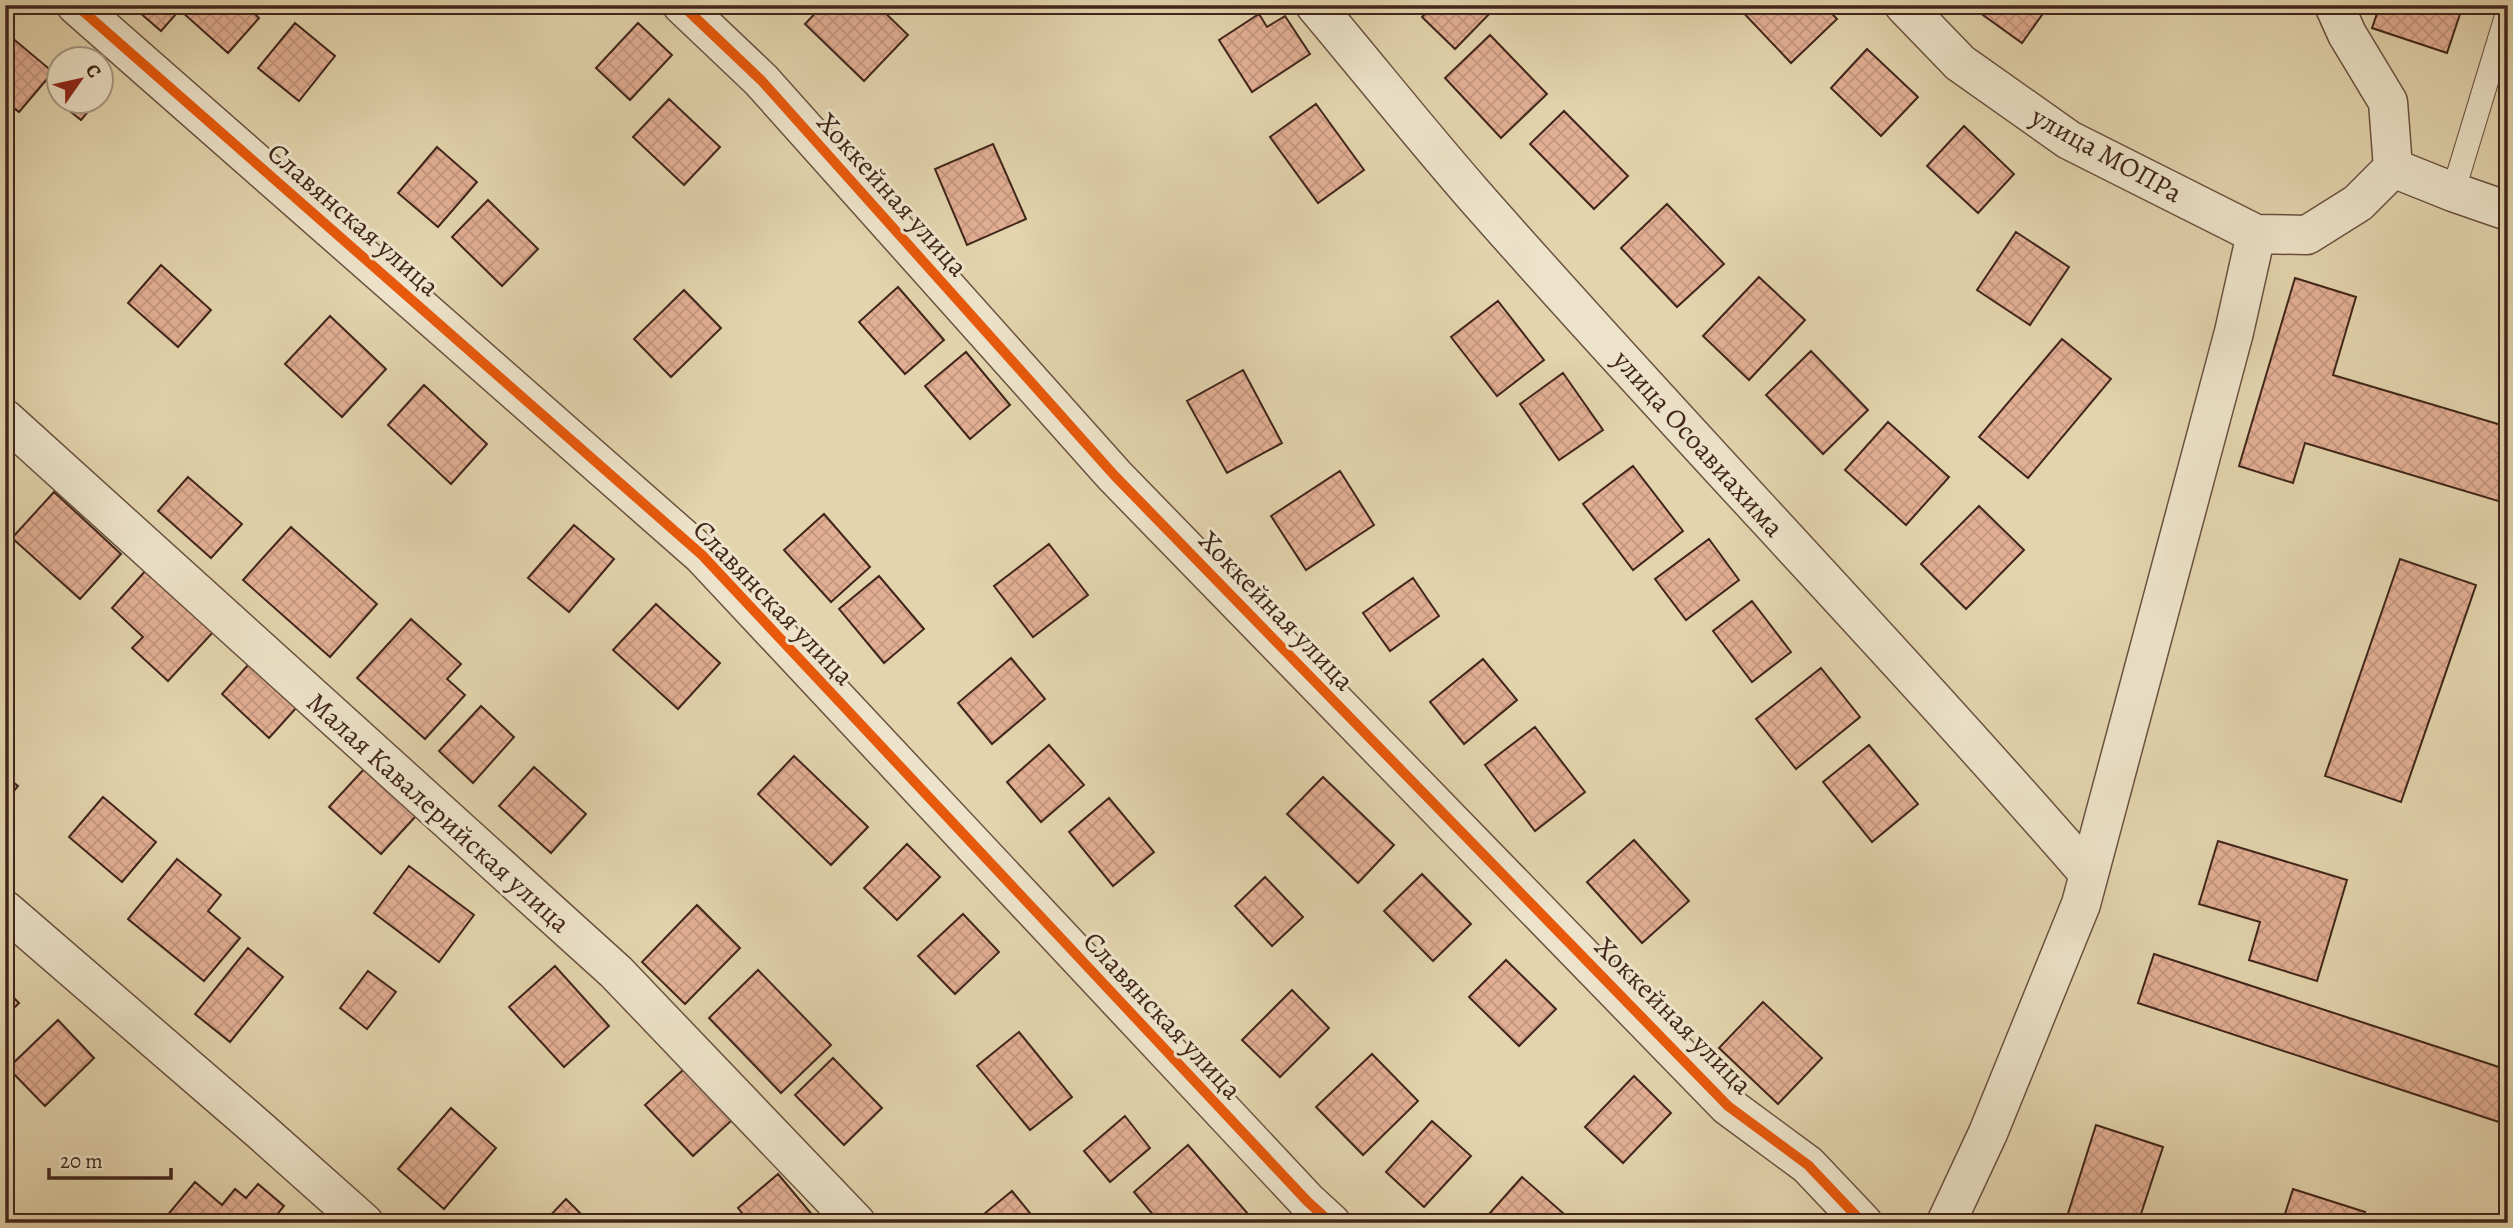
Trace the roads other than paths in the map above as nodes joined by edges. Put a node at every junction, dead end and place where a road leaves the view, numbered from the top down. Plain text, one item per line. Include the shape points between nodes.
1 (76, 5) edge
2 (682, 5) edge
3 (1315, 5) edge
4 (1904, 5) edge
5 (2334, 5) edge
6 (2508, 10) edge
7 (2393, 169) junction
8 (2453, 192) junction
9 (2508, 211) edge
10 (2256, 234) junction
11 (5, 419) edge
12 (2089, 874) junction
13 (5, 910) edge
14 (364, 1223) edge
15 (856, 1223) edge
16 (1331, 1223) edge
17 (1863, 1223) edge
18 (1946, 1223) edge

1 - 16 street, Славянская улица via 702,555
2 - 17 street, Хоккейная улица via 761,80 1114,475 1728,1106 1808,1165
3 - 12 street, улица Осоавиахима via 1472,193
4 - 10 street, улица МОПРа via 1960,63 2069,140
5 - 7 street via 2388,102
6 - 8 lane
7 - 8 street
7 - 10 street via 2358,203 2307,235
8 - 9 street
10 - 12 street
11 - 15 street, Малая Кавалерийская улица via 616,972
12 - 18 street via 1994,1120
13 - 14 street

